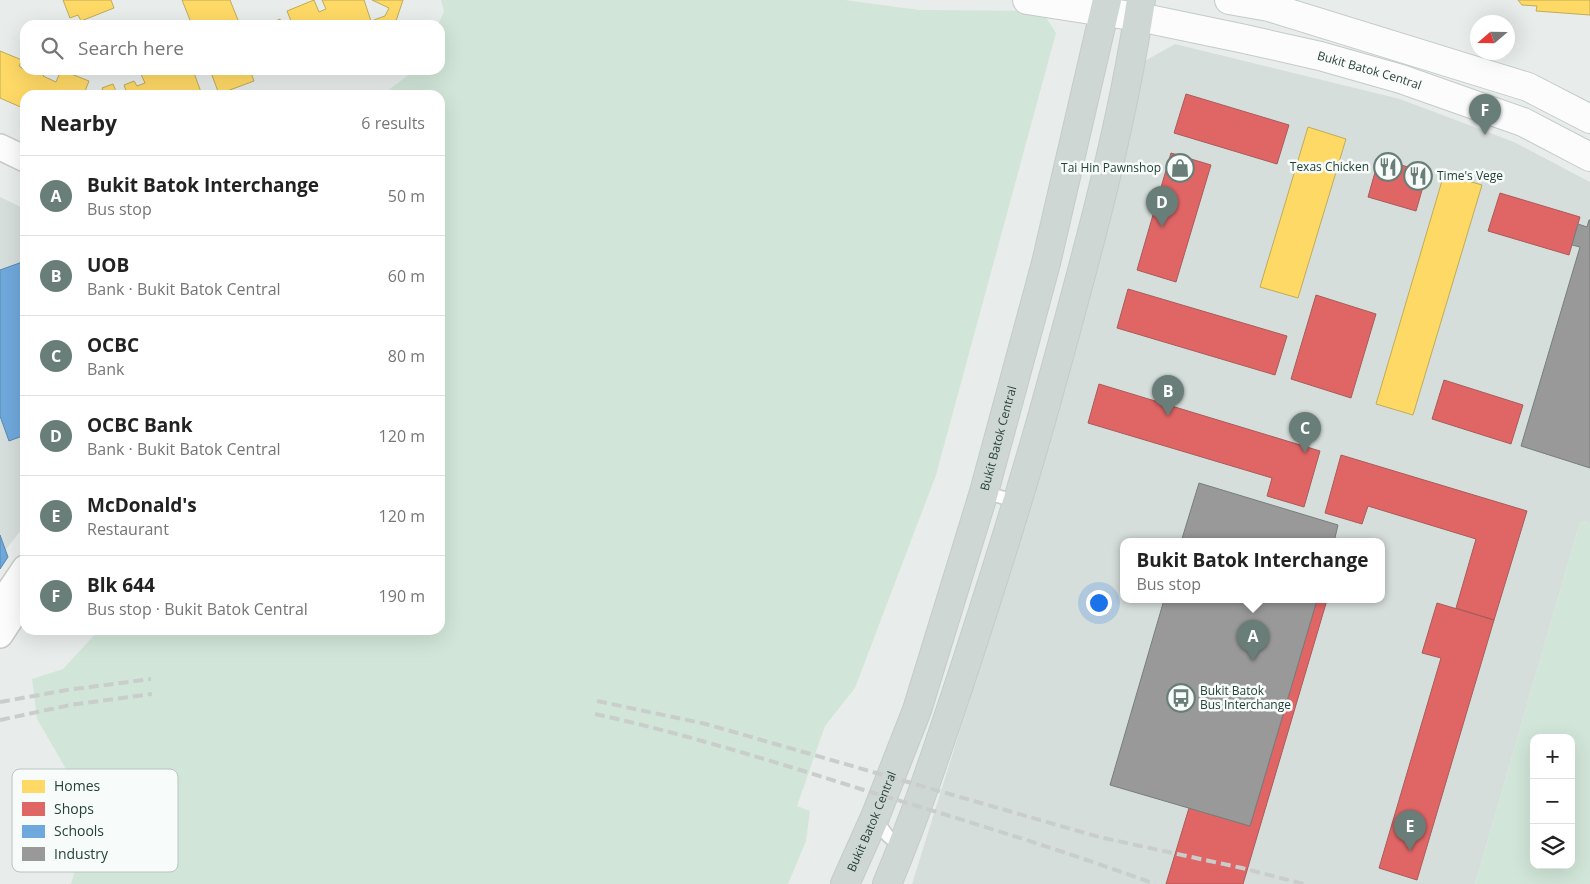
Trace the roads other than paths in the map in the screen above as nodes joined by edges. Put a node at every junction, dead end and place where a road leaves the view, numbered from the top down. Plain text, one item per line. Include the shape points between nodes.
1 (1027, 0) edge
2 (1229, 0) edge
3 (1106, 6) edge
4 (1140, 8) edge
5 (1590, 119) edge
6 (0, 147) edge
7 (20, 157) edge
8 (1590, 157) edge
9 (0, 165) edge
10 (20, 175) edge
11 (984, 492) junction
12 (1018, 502) junction
13 (20, 576) edge
14 (20, 605) edge
15 (0, 606) edge
16 (0, 635) edge
17 (875, 818) junction
18 (902, 848) junction
19 (845, 884) edge
20 (887, 884) edge

1 - 3 main road
2 - 5 main road via 1269,7 1528,87
3 - 4 main road, Bukit Batok Central
3 - 11 main road, Bukit Batok Central via 1046,264
4 - 8 main road, Bukit Batok Central via 1401,78 1523,122
4 - 12 main road via 1112,155
6 - 7 street
9 - 10 street
11 - 12 lane
11 - 17 main road, Bukit Batok Central via 917,710
12 - 18 main road
13 - 15 street
14 - 16 street
17 - 18 lane
17 - 19 main road, Bukit Batok Central
18 - 20 main road

